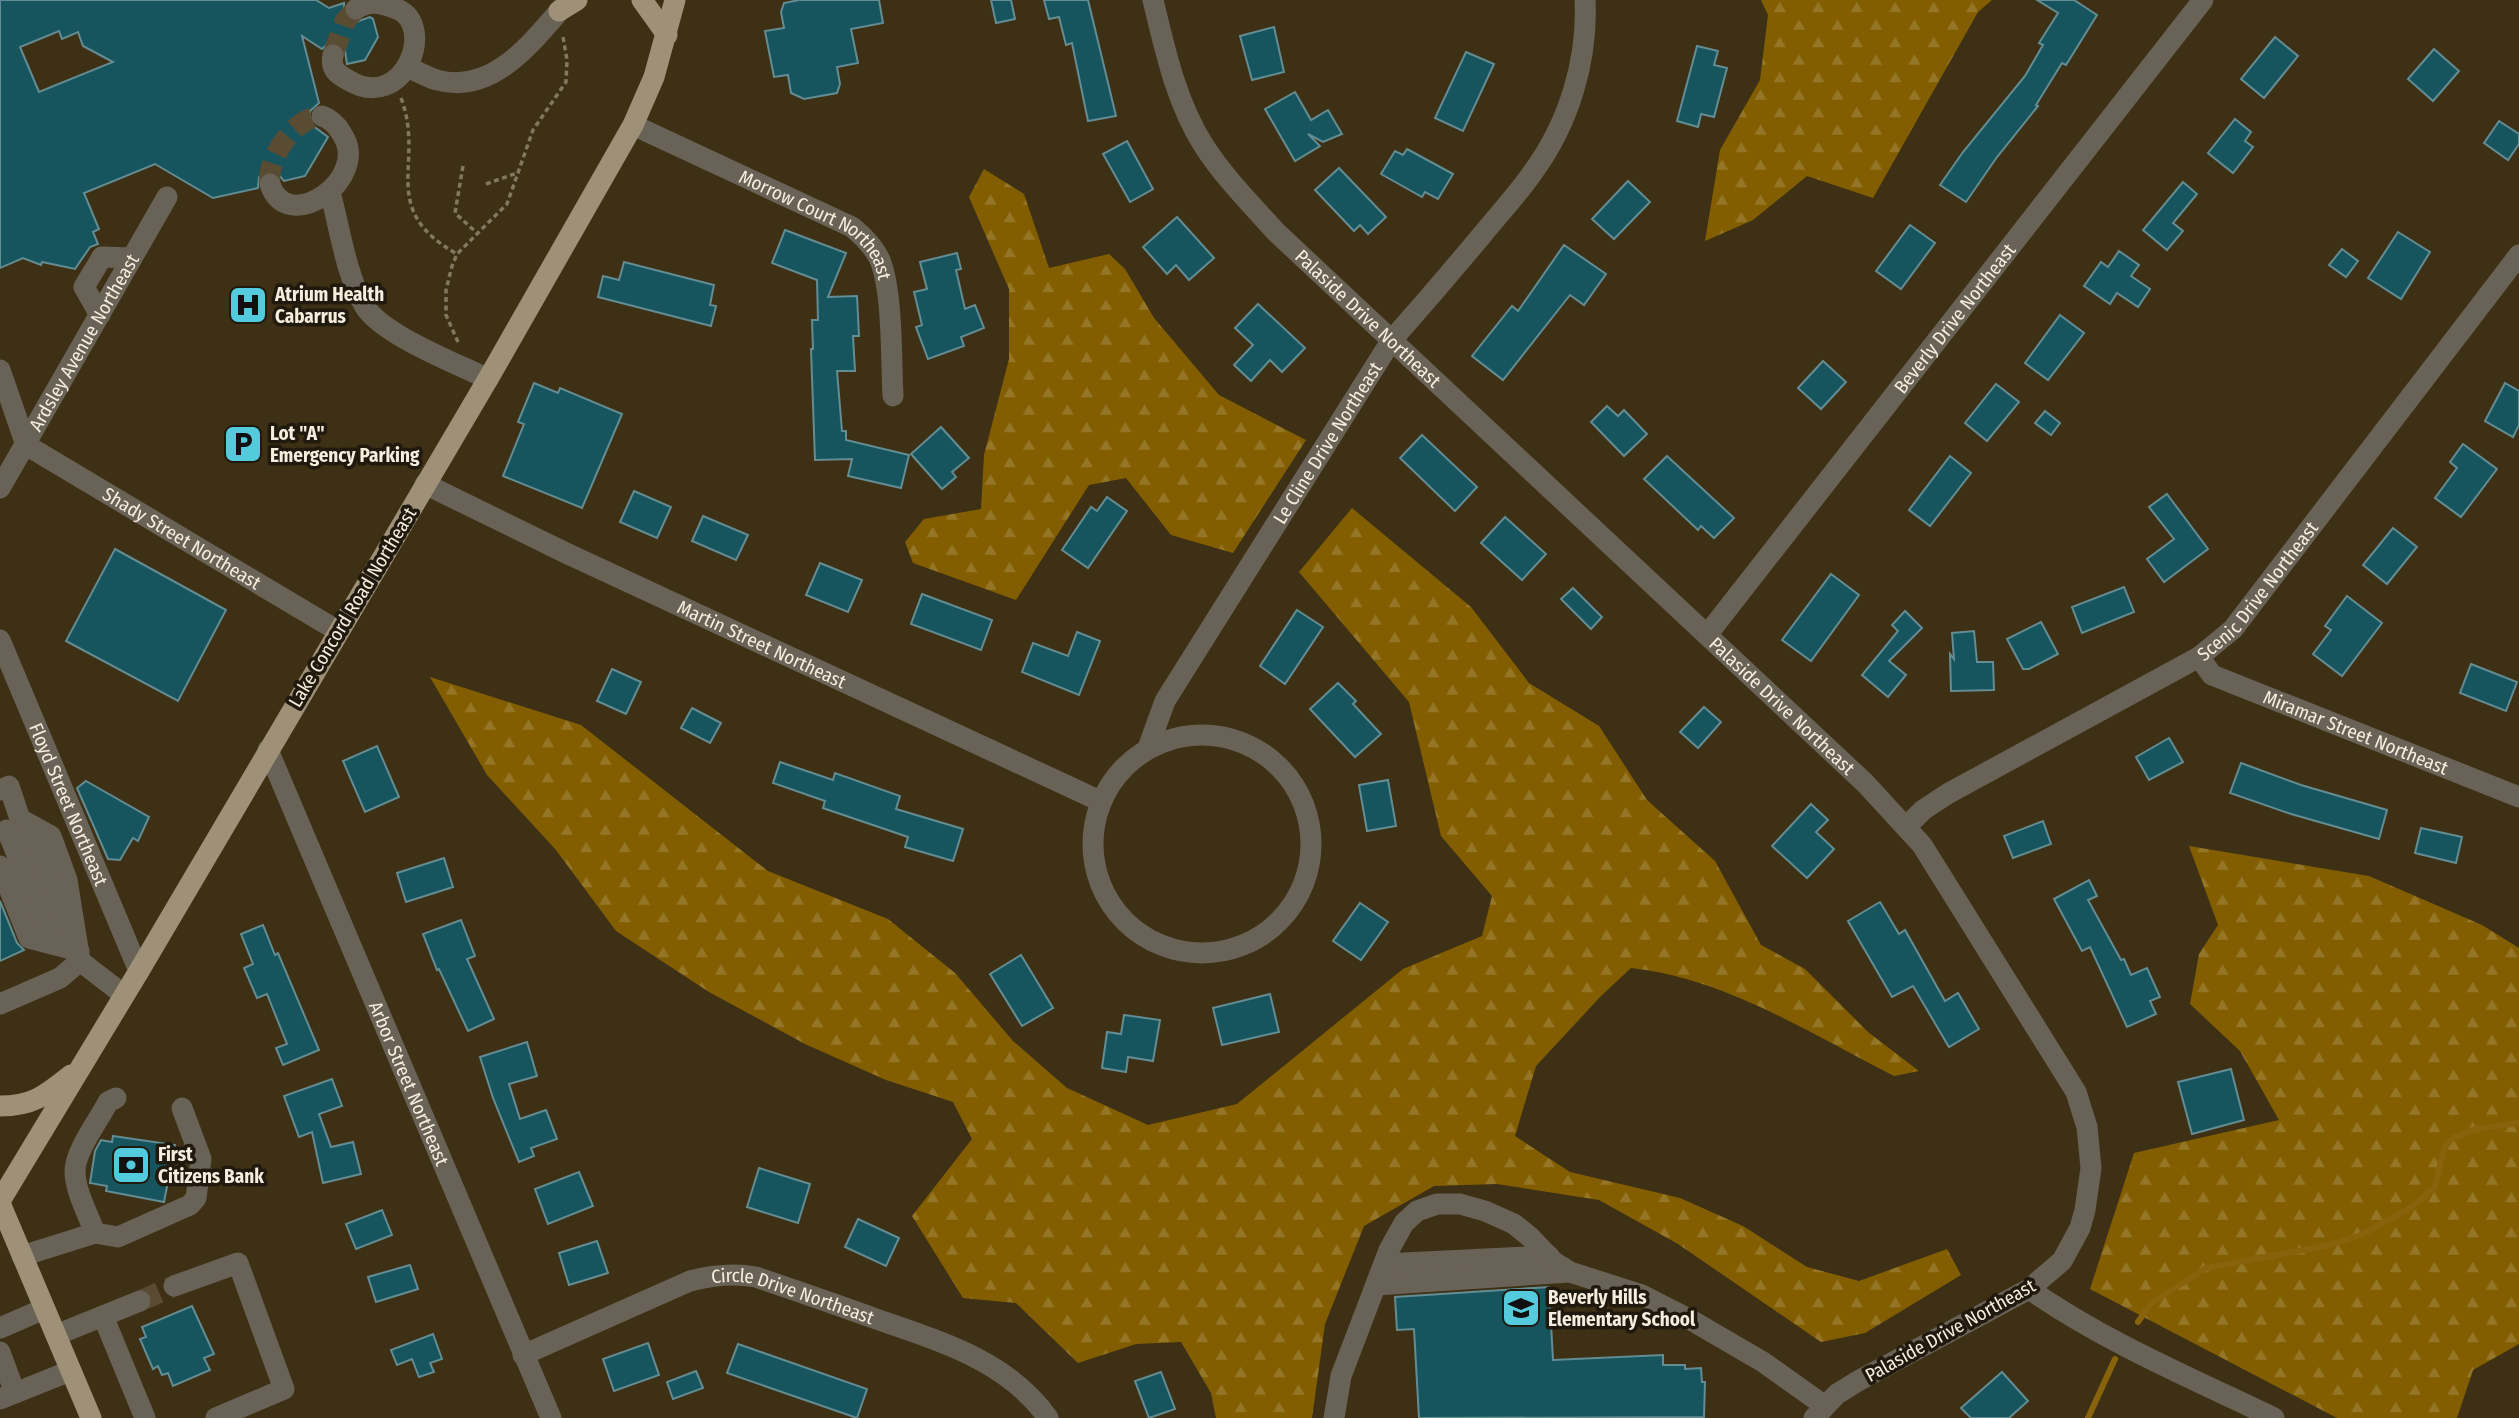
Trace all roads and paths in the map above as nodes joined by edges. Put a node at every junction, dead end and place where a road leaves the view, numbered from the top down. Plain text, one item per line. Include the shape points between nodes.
1 (642, 0) edge
2 (676, 0) edge
3 (1153, 0) edge
4 (1585, 0) edge
5 (2203, 0) edge
6 (564, 8) edge
7 (356, 9) dead end
8 (667, 35) junction
9 (333, 55) dead end
10 (401, 75) junction
11 (322, 116) dead end
12 (633, 124) junction
13 (463, 166) dead end
14 (517, 173) junction
15 (270, 184) dead end
16 (486, 184) dead end
17 (330, 192) junction
18 (167, 197) dead end
19 (477, 233) junction
20 (457, 254) junction
21 (2519, 255) edge
22 (1391, 341) junction
23 (459, 346) dead end
24 (0, 370) edge
25 (488, 379) junction
26 (893, 396) dead end
27 (26, 445) junction
28 (425, 484) junction
29 (0, 488) edge
30 (338, 631) junction
31 (1707, 635) junction
32 (0, 640) edge
33 (2199, 657) junction
34 (1148, 748) junction
35 (268, 750) junction
36 (5, 788) edge
37 (2519, 796) edge
38 (1100, 801) junction
39 (1907, 826) junction
40 (15, 828) edge
41 (0, 866) edge
42 (67, 947) junction
43 (139, 971) junction
44 (124, 995) junction
45 (0, 1004) edge
46 (81, 1067) junction
47 (116, 1098) dead end
48 (0, 1106) edge
49 (183, 1108) dead end
50 (1, 1207) edge
51 (95, 1233) junction
52 (22, 1256) junction
53 (1549, 1256) junction
54 (1384, 1264) junction
55 (1570, 1272) junction
56 (1376, 1285) junction
57 (174, 1286) tunnel mouth
58 (2029, 1289) junction
59 (140, 1301) tunnel mouth
60 (44, 1309) junction
61 (103, 1316) junction
62 (0, 1328) edge
63 (56, 1335) junction
64 (0, 1352) edge
65 (523, 1354) junction
66 (70, 1371) junction
67 (8, 1396) edge
68 (1820, 1412) edge
69 (84, 1416) edge
70 (145, 1418) edge
71 (216, 1418) edge
72 (551, 1418) edge
73 (1048, 1418) edge
74 (1334, 1418) edge
75 (2274, 1418) edge

1 - 8 main road
2 - 8 main road, Lake Concord Road Northeast
3 - 22 street, Palaside Drive Northeast via 1171,73 1188,117 1216,163 1276,232
4 - 22 street, Le Cline Drive Northeast via 1583,55 1570,102 1550,146 1534,172
5 - 31 street, Beverly Drive Northeast
6 - 10 street via 507,65 484,79 458,83
6 - 14 path via 566,82 533,130
7 - 10 street via 373,2 405,13 414,27 414,44
8 - 12 main road, Lake Concord Road Northeast
9 - 10 street via 335,71 360,87 381,88
10 - 20 path via 410,136 410,206 423,230
11 - 17 street via 333,122 347,141 349,158 345,173
12 - 25 main road, Lake Concord Road Northeast
12 - 26 street, Morrow Court Northeast via 852,227 866,239 879,259 886,284
13 - 19 path via 455,213
14 - 16 path
14 - 19 path via 507,204
15 - 17 street via 279,200 289,205 312,202
17 - 25 street via 365,307 384,327
18 - 27 street, Ardsley Avenue Northeast
19 - 20 path
20 - 23 path via 446,290 446,315
21 - 33 street, Scenic Drive Northeast via 2233,629
22 - 31 street, Palaside Drive Northeast
22 - 34 street, Le Cline Drive Northeast via 1165,701
24 - 27 street
25 - 28 main road, Lake Concord Road Northeast
27 - 29 street, Ardsley Avenue Northeast
27 - 30 street, Shady Street Northeast
28 - 30 main road, Lake Concord Road Northeast
28 - 38 street, Martin Street Northeast
30 - 35 main road, Lake Concord Road Northeast
31 - 39 street, Palaside Drive Northeast
32 - 43 street, Floyd Street Northeast
33 - 37 street, Miramar Street Northeast via 2212,675
33 - 39 street, Scenic Drive Northeast via 1949,793
34 - 38 street via 1128,762
34 - 38 street via 1197,734 1223,736 1270,757 1288,776 1310,821 1312,847 1308,873 1283,917 1264,934 1216,952 1173,949 1141,935 1124,921 1100,886 1092,844
35 - 43 main road, Lake Concord Road Northeast
35 - 65 street, Arbor Street Northeast
36 - 40 street
39 - 58 street, Palaside Drive Northeast via 2061,1065 2087,1127 2091,1168 2080,1228 2062,1261
40 - 42 street
40 - 42 street via 51,836 67,880
41 - 42 street via 29,939
42 - 44 street
42 - 45 street via 60,978
43 - 44 main road, Lake Concord Road Northeast
44 - 46 main road, Lake Concord Road Northeast
46 - 48 main road via 40,1099 21,1106
46 - 50 main road, Lake Concord Road Northeast
47 - 51 street via 108,1102 75,1168
49 - 51 street via 201,1159 196,1198 190,1205 118,1237
50 - 52 main road
51 - 52 street
52 - 60 main road
53 - 54 street
53 - 54 street via 1514,1224 1460,1204 1437,1204 1417,1211 1404,1223
53 - 55 street
54 - 56 street
55 - 56 street
55 - 68 street via 1642,1295 1691,1320 1763,1362
56 - 74 street via 1341,1376
57 - 71 street via 238,1263 284,1389
58 - 68 street, Palaside Drive Northeast via 1858,1381
58 - 75 street via 2112,1339
59 - 61 street
60 - 62 street
60 - 63 main road
61 - 63 street
61 - 70 street
63 - 66 main road
64 - 67 street
65 - 72 street, Arbor Street Northeast
65 - 73 street, Circle Drive Northeast via 690,1281 737,1274 809,1295 986,1361 1017,1383
66 - 67 street
66 - 69 main road

